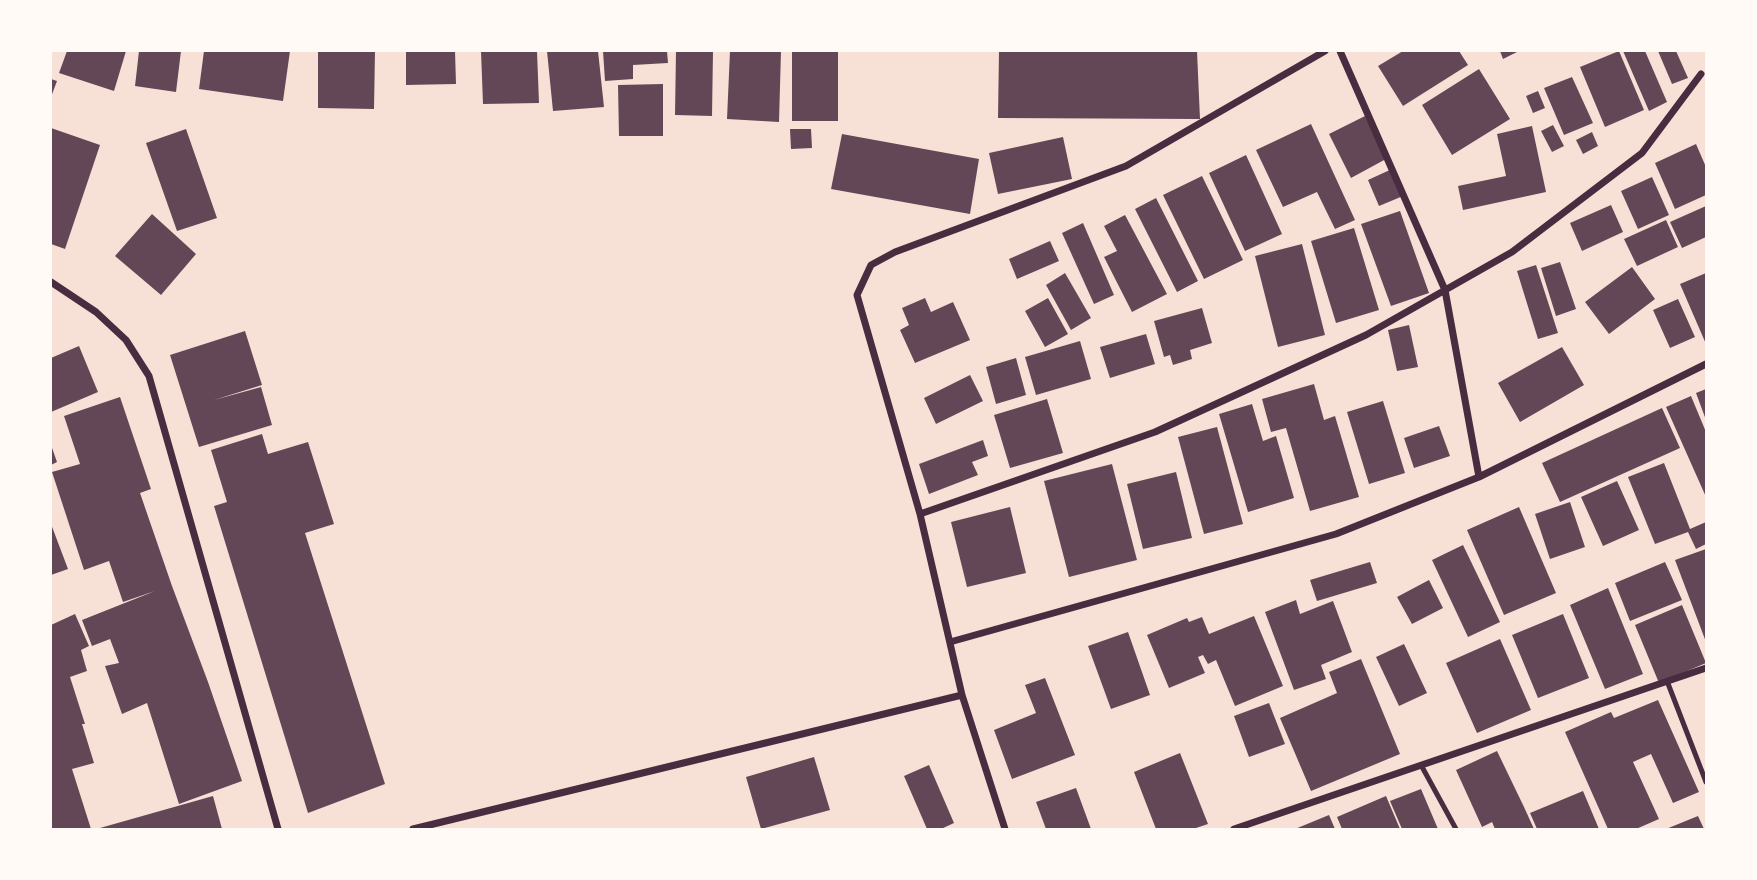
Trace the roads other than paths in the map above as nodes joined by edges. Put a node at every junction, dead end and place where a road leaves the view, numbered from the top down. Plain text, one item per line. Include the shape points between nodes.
1 (1325, 51) edge
2 (1340, 51) edge
3 (1701, 74) dead end
4 (51, 282) edge
5 (1445, 290) junction
6 (1706, 364) edge
7 (1479, 477) junction
8 (920, 514) junction
9 (950, 642) junction
10 (1706, 668) edge
11 (1667, 681) junction
12 (962, 695) junction
13 (1421, 765) junction
14 (1706, 782) edge
15 (435, 826) edge
16 (278, 829) edge
17 (413, 829) edge
18 (1005, 829) edge
19 (1234, 829) edge
20 (1456, 829) edge

1 - 8 street via 1126,166 895,252 872,265 857,295
2 - 5 street
3 - 5 street via 1642,153 1512,253
4 - 16 street via 96,312 126,341 149,376
5 - 7 street
5 - 8 street via 1366,335 1156,432
6 - 7 street
7 - 9 street via 1336,534
8 - 9 street
9 - 12 street
10 - 11 street
11 - 13 street
11 - 14 lane
12 - 15 street
12 - 18 street
13 - 19 street
13 - 20 lane
15 - 17 street

